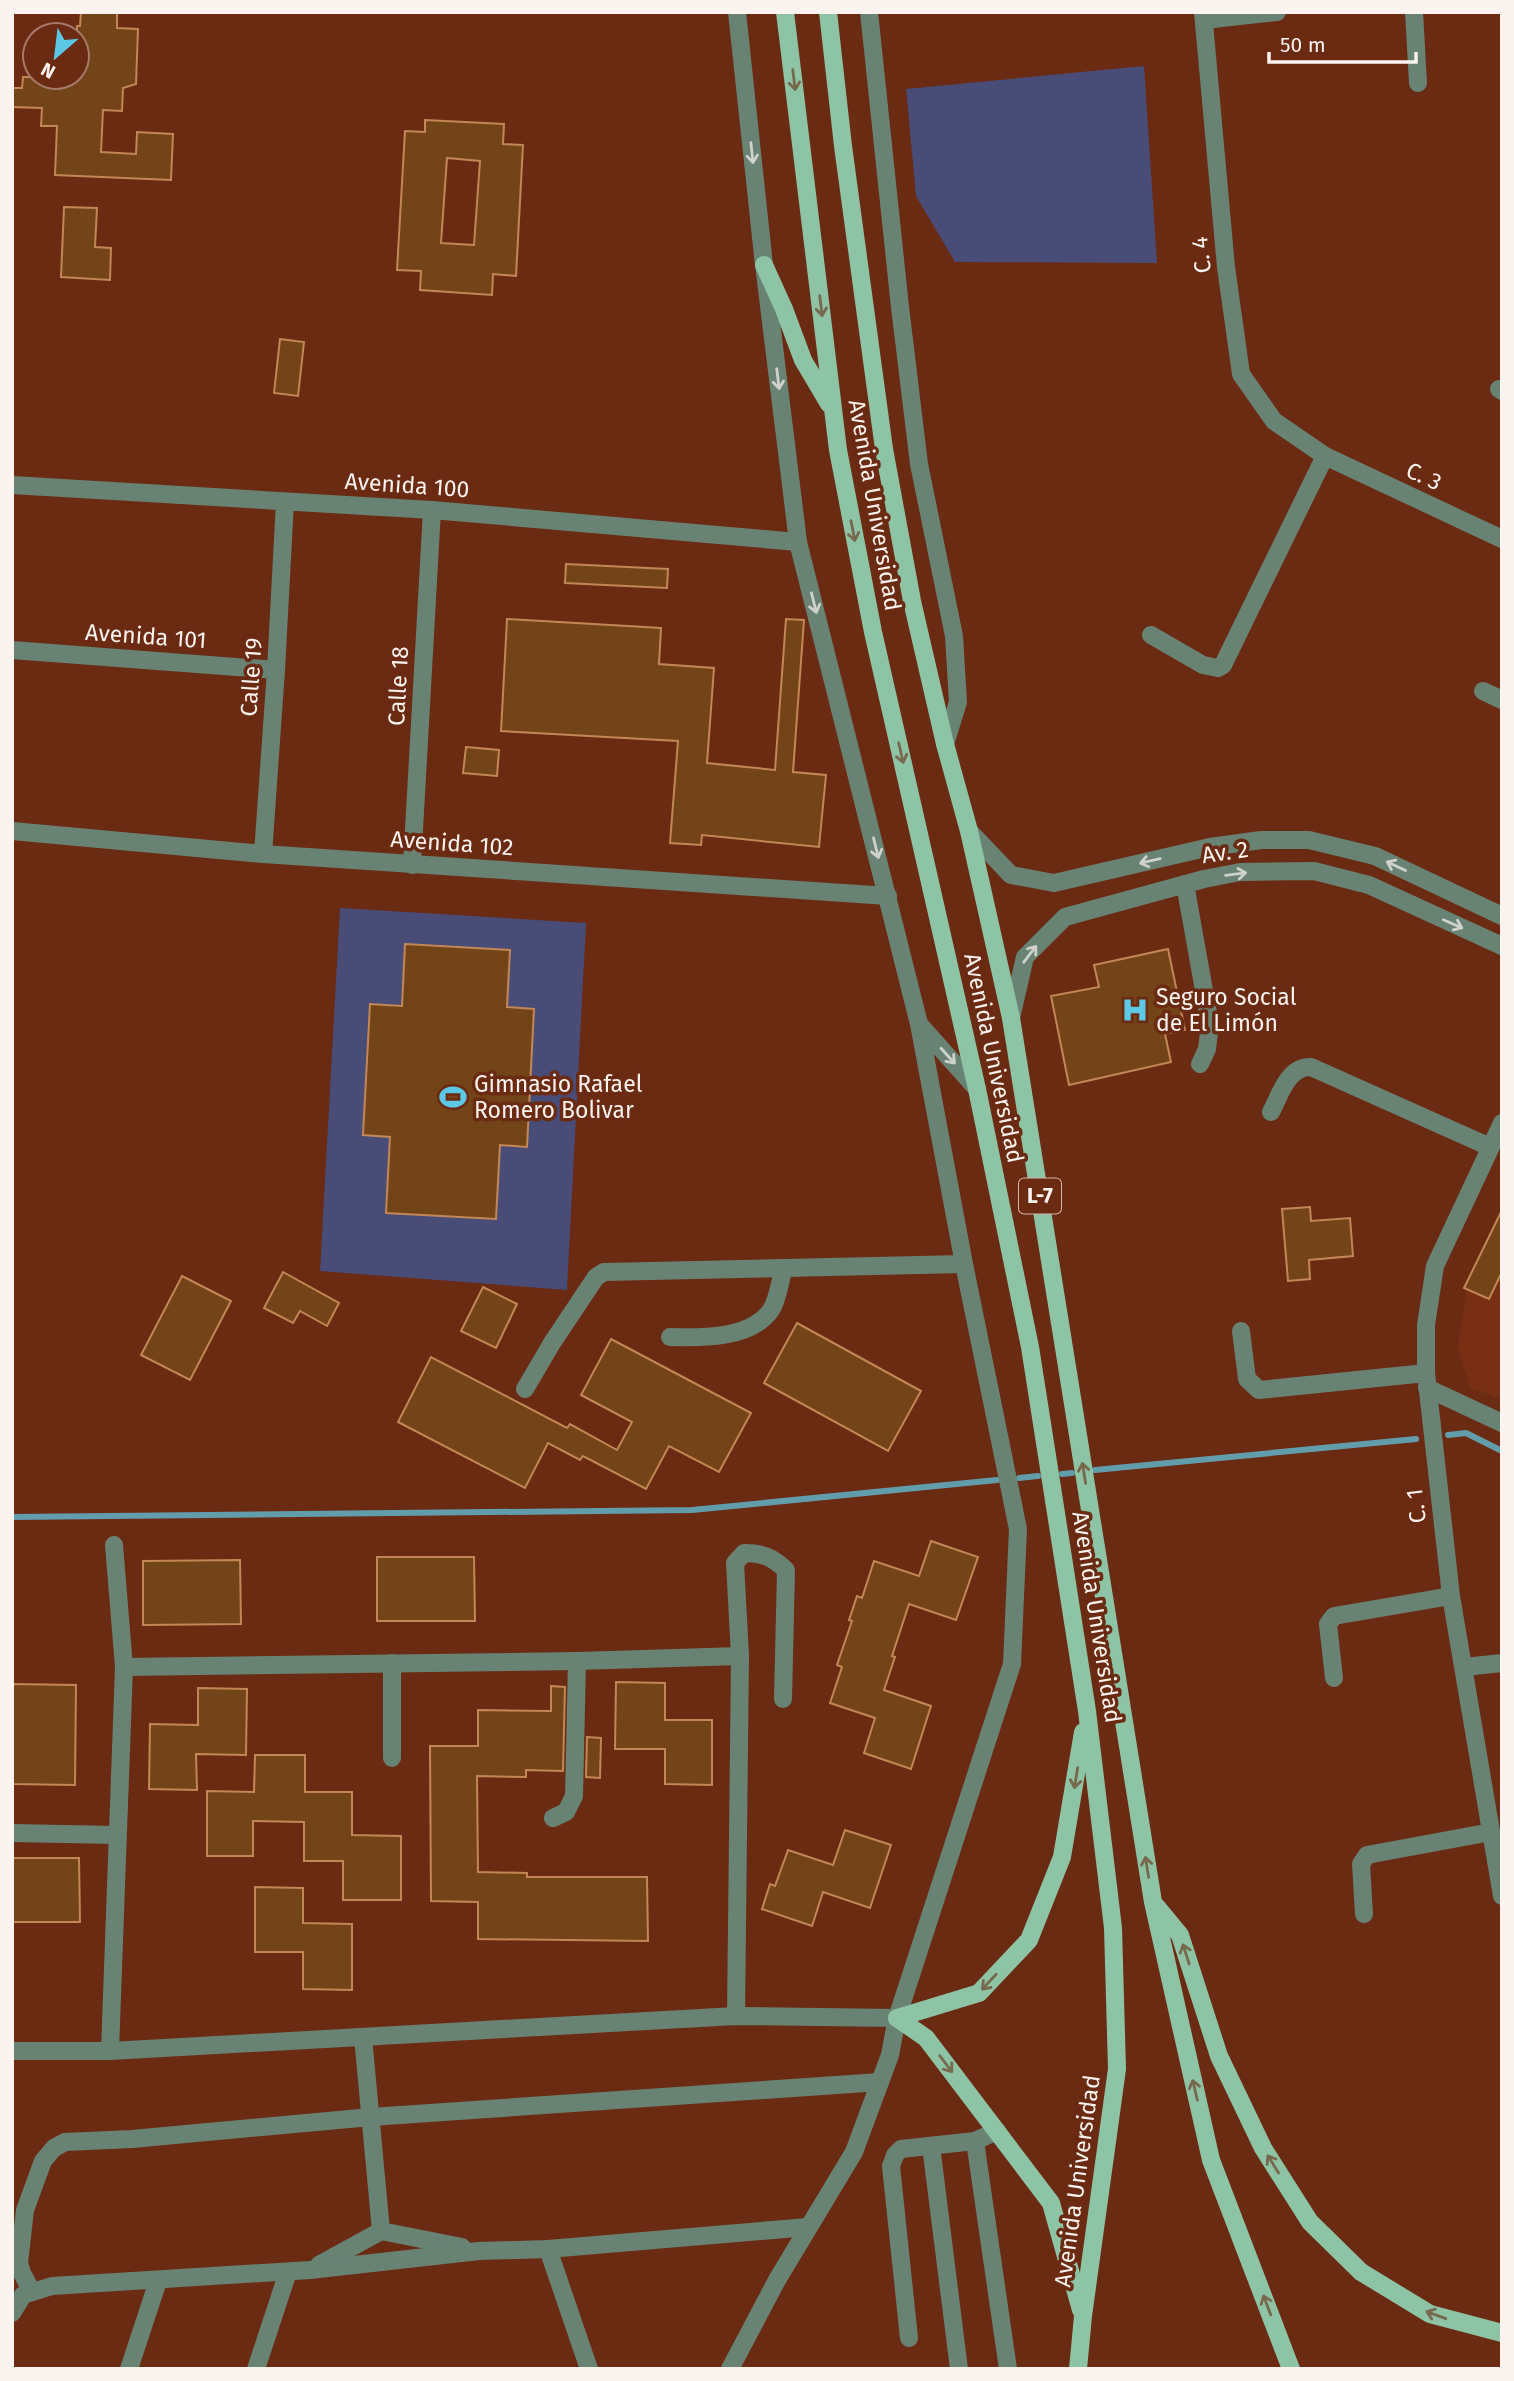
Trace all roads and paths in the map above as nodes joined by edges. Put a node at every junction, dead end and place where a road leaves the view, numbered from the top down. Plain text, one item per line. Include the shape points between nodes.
1 (737, 12) edge
2 (785, 12) edge
3 (828, 12) edge
4 (869, 12) edge
5 (1277, 12) edge
6 (1414, 12) edge
7 (1203, 16) edge
8 (1418, 83) dead end
9 (764, 265) junction
10 (833, 410) junction
11 (1325, 456) junction
12 (12, 485) edge
13 (285, 502) junction
14 (432, 510) junction
15 (1502, 539) edge
16 (798, 542) junction
17 (1151, 635) dead end
18 (12, 650) edge
19 (276, 670) junction
20 (1483, 691) dead end
21 (1502, 699) edge
22 (944, 744) junction
23 (12, 831) edge
24 (969, 831) junction
25 (263, 854) junction
26 (412, 865) junction
27 (1185, 884) junction
28 (888, 896) junction
29 (1502, 916) edge
30 (1502, 946) edge
31 (1011, 1018) junction
32 (919, 1024) junction
33 (1200, 1063) dead end
34 (977, 1089) junction
35 (1271, 1112) dead end
36 (1498, 1134) edge
37 (964, 1265) junction
38 (784, 1268) junction
39 (1241, 1331) dead end
40 (670, 1338) dead end
41 (1426, 1381) junction
42 (525, 1389) dead end
43 (1502, 1423) edge
44 (114, 1545) dead end
45 (1451, 1596) junction
46 (740, 1656) junction
47 (577, 1661) junction
48 (392, 1662) junction
49 (1502, 1663) edge
50 (124, 1667) junction
51 (1464, 1667) junction
52 (1334, 1678) dead end
53 (783, 1699) dead end
54 (1087, 1711) junction
55 (392, 1758) dead end
56 (554, 1818) dead end
57 (1491, 1832) junction
58 (12, 1833) edge
59 (117, 1835) junction
60 (1502, 1896) edge
61 (1153, 1902) junction
62 (1364, 1914) dead end
63 (736, 2016) junction
64 (897, 2018) junction
65 (363, 2037) junction
66 (12, 2051) edge
67 (110, 2051) junction
68 (880, 2082) junction
69 (372, 2117) junction
70 (997, 2131) junction
71 (975, 2141) junction
72 (931, 2146) junction
73 (808, 2227) junction
74 (381, 2231) junction
75 (548, 2249) junction
76 (479, 2250) junction
77 (310, 2270) junction
78 (288, 2272) junction
79 (158, 2281) junction
80 (32, 2292) junction
81 (12, 2313) edge
82 (1083, 2316) junction
83 (1502, 2333) edge
84 (909, 2338) dead end
85 (129, 2369) edge
86 (256, 2369) edge
87 (589, 2369) edge
88 (730, 2369) edge
89 (959, 2369) edge
90 (1008, 2369) edge
91 (1078, 2369) edge
92 (1291, 2369) edge

1 -> 9 street
2 -> 10 main road, Avenida Universidad / L-7
3 - 22 main road, Avenida Universidad / L-7 via 884,449
4 - 22 street via 919,464 954,636 958,702
5 - 7 street
6 - 8 street
7 - 11 street, C. 4 via 1226,267 1241,374 1274,421
9 - 10 main road via 803,360
9 -> 16 street
10 -> 34 main road, Avenida Universidad / L-7 via 873,632
11 - 15 street, C. 3
11 - 17 street via 1223,665 1203,665
12 - 13 street, Avenida 100
13 - 14 street, Avenida 100
13 - 19 street, Calle 19
14 - 16 street, Avenida 100
14 - 26 street, Calle 18
16 -> 28 street
18 - 19 street, Avenida 101
19 - 25 street, Calle 19
20 - 21 street
22 - 24 main road, Avenida Universidad / L-7
23 - 25 street, Avenida 102
29 -> 24 street, Av. 2 via 1375,856 1309,840 1210,847 1054,883 1011,875
24 - 31 main road, Avenida Universidad / L-7
25 - 26 street, Avenida 102
26 - 28 street, Avenida 102
27 -> 30 street, Av. 2 via 1240,872 1314,871 1368,885
31 -> 27 street, Av. 2 via 1025,957 1065,917
27 - 33 street via 1210,1024
28 - 32 street
61 -> 31 main road, Avenida Universidad / L-7
32 -> 34 street
32 - 37 street
34 - 54 main road, Avenida Universidad / L-7 via 1030,1347
35 - 36 street via 1292,1074 1311,1067
36 - 41 street, C. 1 via 1435,1266 1426,1325
37 - 38 street
37 - 64 street via 1018,1529 1012,1664
38 - 40 street via 771,1310 748,1328 707,1338
38 - 42 street via 604,1272 596,1277
39 - 41 street via 1247,1379 1259,1390
41 - 43 street
41 - 45 street, C. 1
44 - 50 street
45 - 51 street, C. 1
45 - 52 street via 1334,1615 1328,1624
46 - 47 street
46 - 53 street via 735,1563 744,1553 762,1553 786,1570
46 - 63 street
47 - 48 street
47 - 56 street via 574,1796 566,1812
48 - 50 street
48 - 55 street
49 - 51 street
50 - 59 street
51 - 57 street, C. 1
54 -> 64 main road via 1062,1857 1029,1940 979,1993
54 - 82 main road, Avenida Universidad / L-7 via 1113,1928 1117,2069
57 - 60 street, C. 1
57 - 62 street via 1367,1855 1361,1864
58 - 59 street
59 - 67 street
83 -> 61 main road via 1430,2314 1361,2272 1310,2222 1263,2148 1219,2056 1180,1935
92 -> 61 main road, Avenida Universidad / L-7 via 1211,2160
63 - 64 street
63 - 65 street
64 - 68 street
64 -> 70 main road via 926,2038
65 - 67 street
65 - 69 street
66 - 67 street
68 - 69 street
68 - 73 street via 854,2152
69 - 74 street
69 - 80 street via 65,2142 43,2161 20,2235 19,2263
70 - 71 street
70 - 82 main road via 1051,2203
71 - 72 street
71 - 90 street
72 - 84 street via 901,2149 891,2166
72 - 89 street
73 - 75 street
73 - 88 street
74 - 76 street
74 - 77 street
75 - 76 street
75 - 87 street
76 - 77 street
77 - 78 street
78 - 79 street
78 - 86 street
79 - 80 street via 52,2286
79 - 85 street
80 - 81 street via 23,2295
82 - 91 main road, Avenida Universidad / L-7

